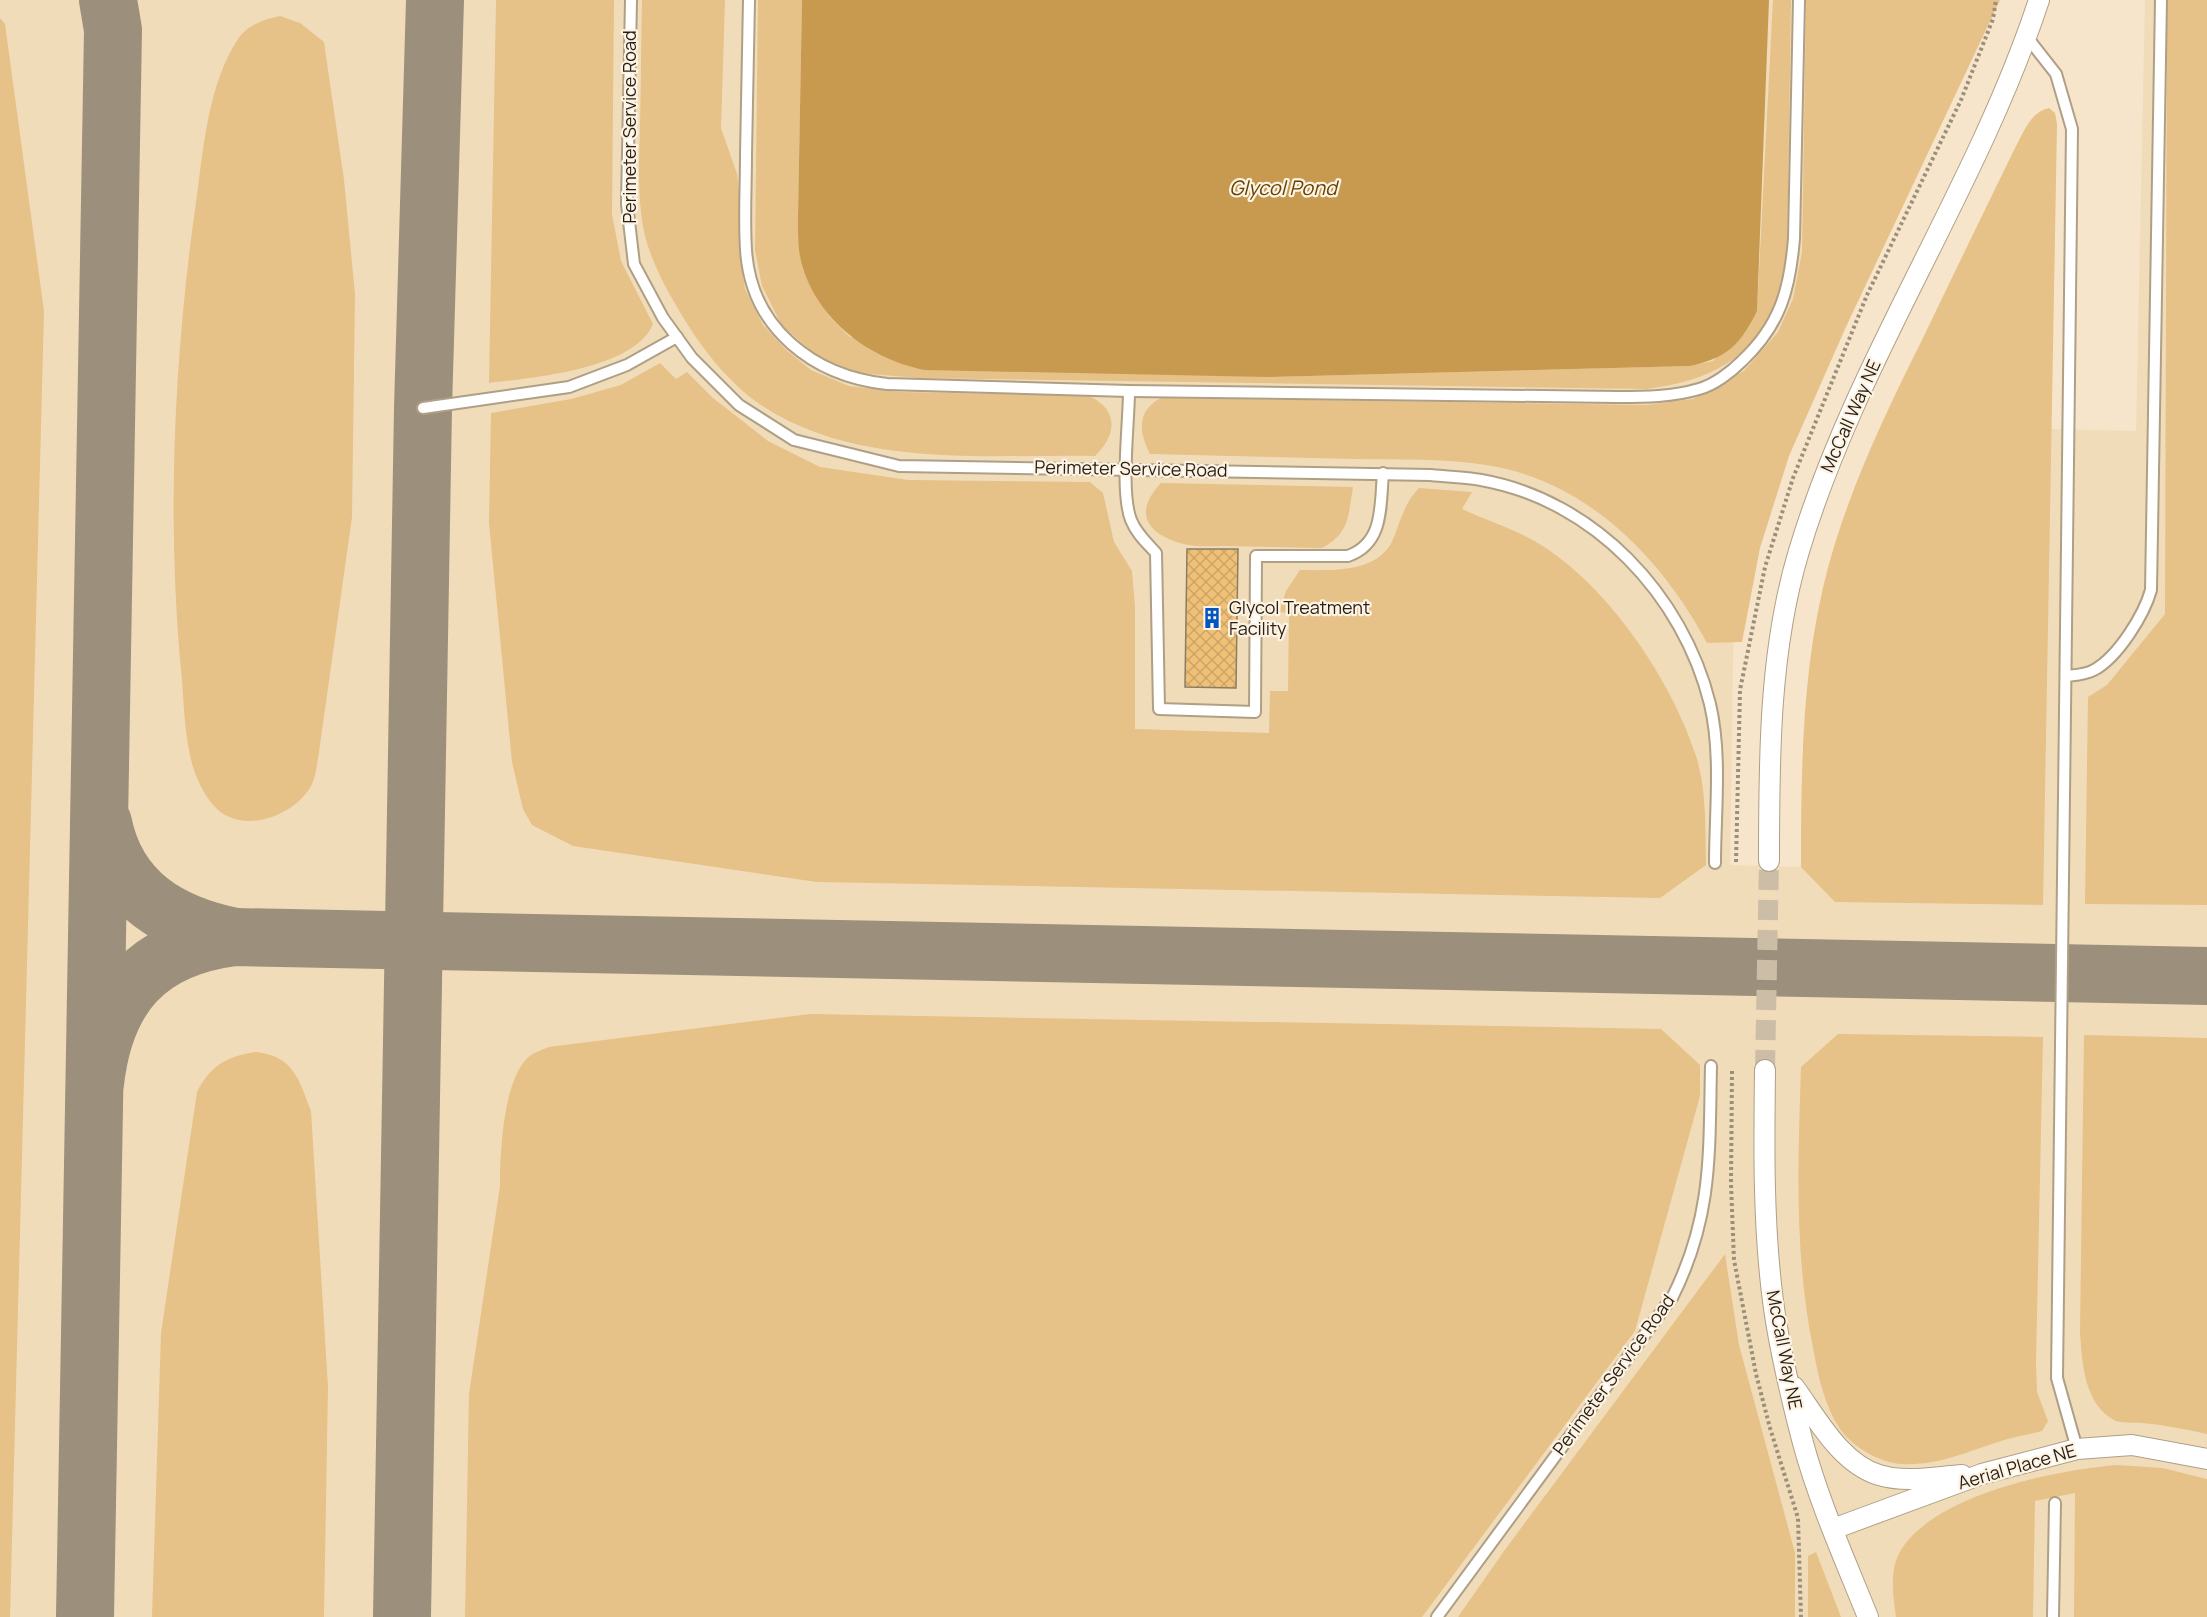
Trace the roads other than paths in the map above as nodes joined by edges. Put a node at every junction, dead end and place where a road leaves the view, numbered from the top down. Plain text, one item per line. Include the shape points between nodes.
1 (631, 0) edge
2 (749, 0) edge
3 (1799, 0) edge
4 (2039, 0) edge
5 (2161, 0) edge
6 (2027, 37) junction
7 (677, 337) junction
8 (1129, 391) junction
9 (423, 408) dead end
10 (1127, 469) junction
11 (1383, 473) junction
12 (2066, 676) junction
13 (1770, 861) tunnel mouth
14 (1714, 863) dead end
15 (1711, 1066) dead end
16 (1765, 1070) tunnel mouth
17 (1790, 1382) junction
18 (2077, 1449) junction
19 (2207, 1459) edge
20 (1982, 1474) junction
21 (2055, 1503) dead end
22 (1833, 1529) junction
23 (1437, 1617) edge
24 (1868, 1617) edge
25 (2053, 1617) edge

1 - 7 lane, Perimeter Service Road via 627,204 634,264
2 - 8 lane via 746,251 756,293 771,324 786,341 821,366 863,381
3 - 8 lane via 1792,270 1781,308 1763,341 1732,370 1702,388 1662,396 1617,397
4 - 6 street, McCall Way NE
5 - 12 lane via 2151,590 2139,619 2106,660 2094,670
6 - 12 lane via 2056,74 2073,129
6 - 13 street, McCall Way NE via 1975,156 1856,401 1824,475 1798,553 1775,693 1769,779
7 - 9 lane via 627,365 569,387
7 - 10 lane, Perimeter Service Road via 739,405 794,440 899,466
8 - 10 lane
10 - 11 lane, Perimeter Service Road
10 - 11 lane via 1129,517 1156,553 1159,709 1255,712 1256,556 1348,556 1360,552 1375,532
11 - 14 lane, Perimeter Service Road via 1480,480 1542,499 1603,536 1652,584 1686,639 1710,705 1715,739
12 - 18 lane via 2057,1378
15 - 23 lane, Perimeter Service Road via 1703,1214 1678,1286
16 - 17 street, McCall Way NE via 1767,1231 1773,1300
17 - 20 street via 1831,1437 1866,1469 1880,1475 1910,1478
17 - 22 street, McCall Way NE via 1803,1444
18 - 19 street, Aerial Place NE via 2132,1445
18 - 20 street, Aerial Place NE
20 - 22 street, Aerial Place NE
21 - 25 lane
22 - 24 street, McCall Way NE

